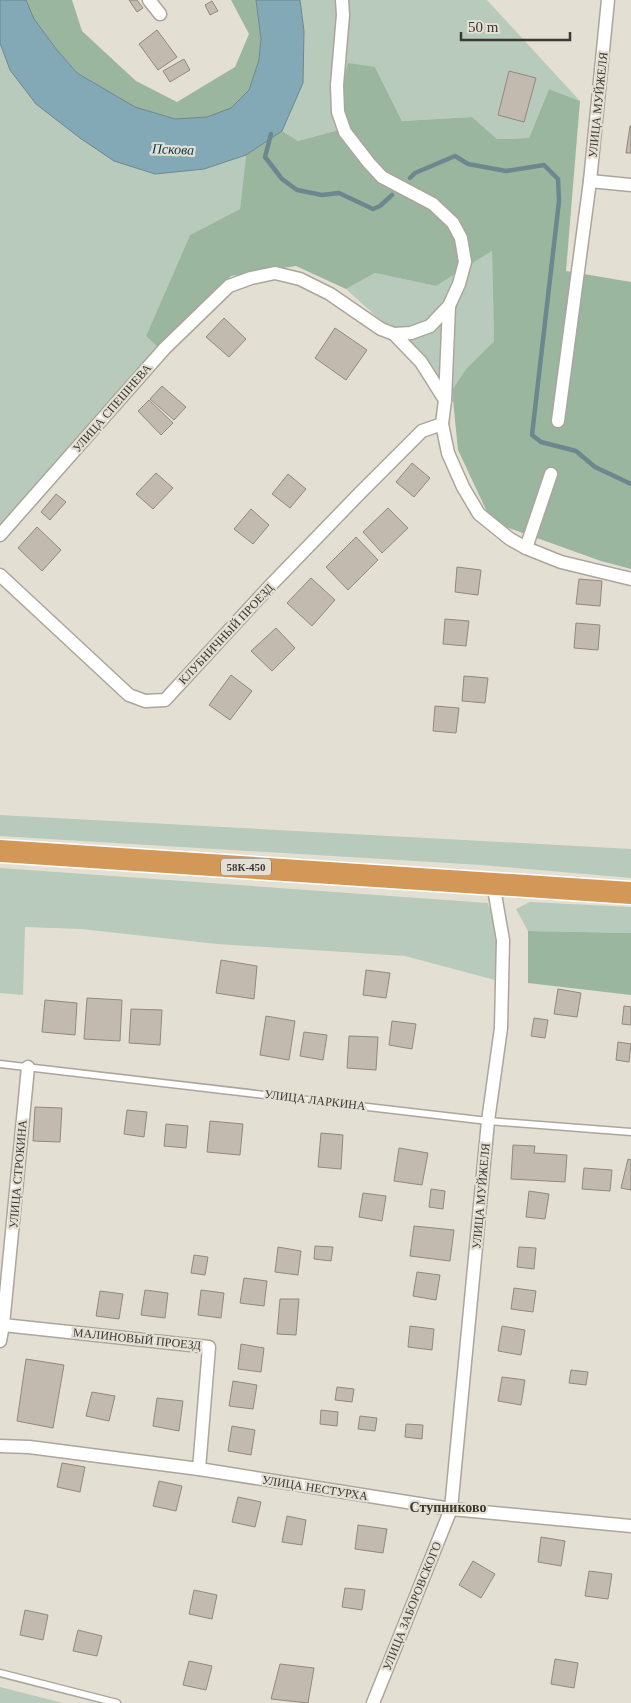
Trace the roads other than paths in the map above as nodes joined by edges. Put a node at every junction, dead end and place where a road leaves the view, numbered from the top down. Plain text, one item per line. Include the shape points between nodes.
1 (149, 0) edge
2 (342, 0) edge
3 (608, 0) edge
4 (160, 14) dead end
5 (590, 181) junction
6 (631, 186) edge
7 (449, 306) junction
8 (394, 334) junction
9 (445, 400) junction
10 (558, 421) dead end
11 (442, 424) junction
12 (552, 474) dead end
13 (0, 535) edge
14 (526, 548) junction
15 (0, 575) edge
16 (631, 579) edge
17 (0, 851) edge
18 (493, 883) junction
19 (631, 893) edge
20 (0, 1064) edge
21 (28, 1066) junction
22 (488, 1121) junction
23 (631, 1132) edge
24 (3, 1324) junction
25 (0, 1341) edge
26 (0, 1446) edge
27 (199, 1470) junction
28 (452, 1509) junction
29 (631, 1526) edge
30 (0, 1673) edge
31 (117, 1703) edge
32 (373, 1703) edge

1 - 4 street
2 - 7 street via 338,112 345,132 382,176 433,204 453,223 461,238 465,262
3 - 5 street, УЛИЦА МУЙЖЕЛЯ
5 - 6 street
5 - 10 street, УЛИЦА МУЙЖЕЛЯ
7 - 8 street via 430,326 411,333
7 - 9 street
8 - 9 street via 421,362
8 - 13 street, УЛИЦА СПЕШНЕВА via 300,279 275,273 229,286 165,348
9 - 11 street
11 - 14 street via 448,452 479,514
11 - 15 street, КЛУБНИЧНЫЙ ПРОЕЗД via 422,431 268,588 165,700 145,701 129,696
12 - 14 street
14 - 16 street via 562,562
17 - 18 highway, 58К-450
18 - 19 highway, 58К-450
18 - 22 street, УЛИЦА МУЙЖЕЛЯ via 503,940 500,1028
20 - 21 lane, УЛИЦА ЛАРКИНА
21 - 22 lane, УЛИЦА ЛАРКИНА
21 - 24 street, УЛИЦА СТРОКИНА
22 - 23 lane, УЛИЦА ЛАРКИНА
22 - 28 street, УЛИЦА МУЙЖЕЛЯ
24 - 25 street, УЛИЦА СТРОКИНА
24 - 27 street, МАЛИНОВЫЙ ПРОЕЗД via 209,1348
26 - 27 street, УЛИЦА НЕСТУРХА
27 - 28 street, УЛИЦА НЕСТУРХА
28 - 29 street, УЛИЦА НЕСТУРХА
28 - 32 street, УЛИЦА ЗАБОРОВСКОГО
30 - 31 lane

